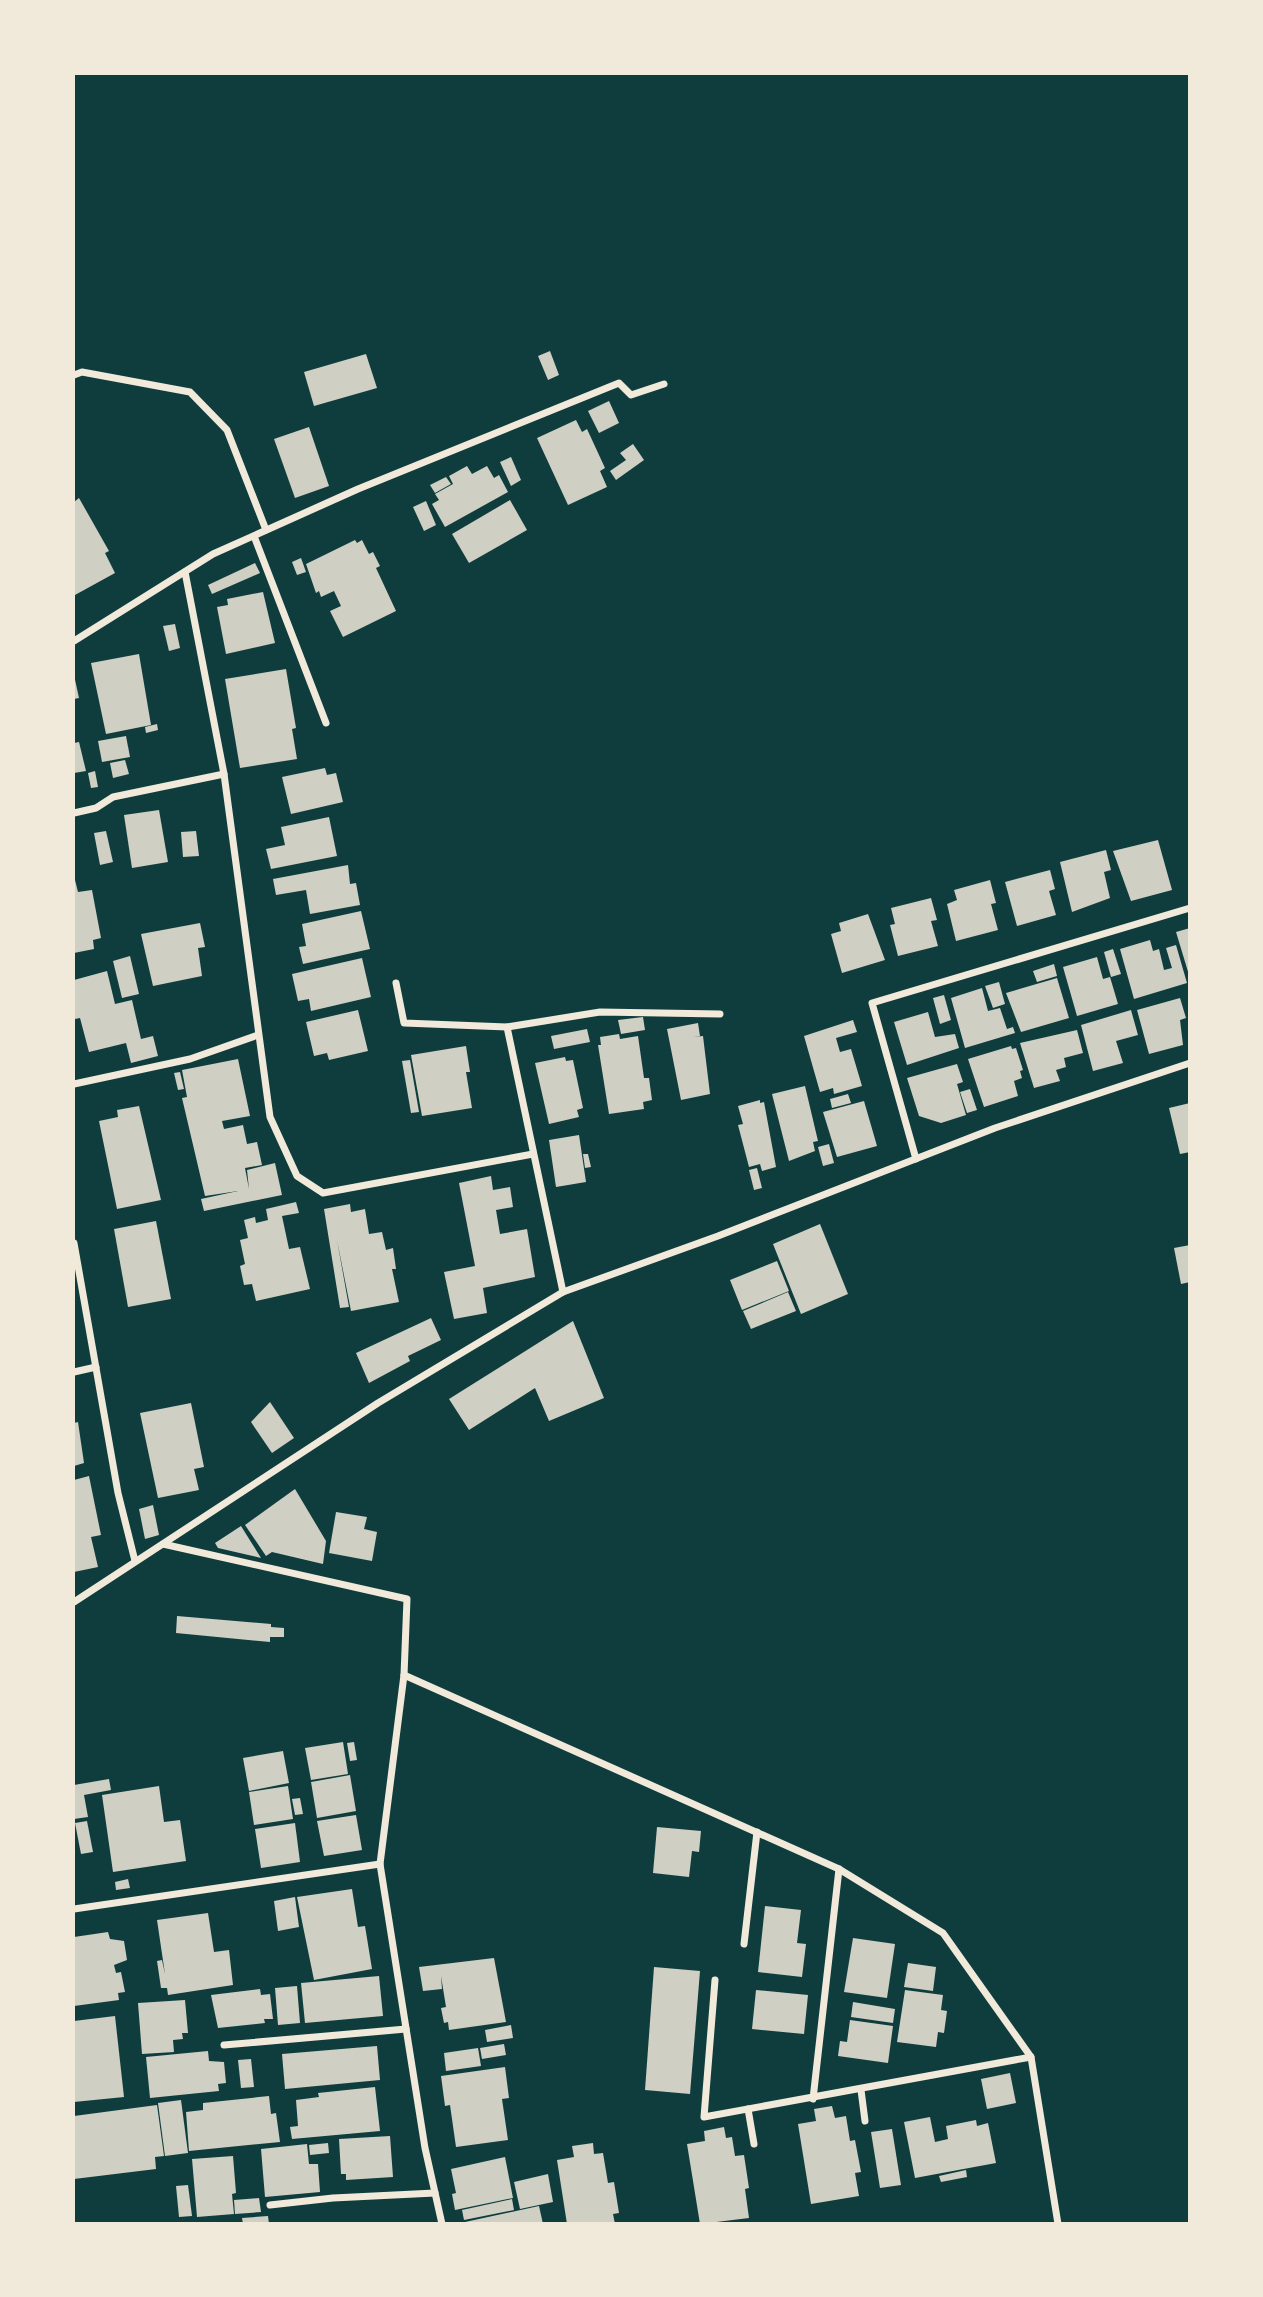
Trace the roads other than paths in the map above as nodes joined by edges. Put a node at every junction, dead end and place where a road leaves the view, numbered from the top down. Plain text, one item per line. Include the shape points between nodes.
1 (74, 375) edge
2 (664, 384) dead end
3 (266, 530) junction
4 (254, 536) junction
5 (185, 572) junction
6 (74, 641) edge
7 (326, 723) dead end
8 (224, 774) junction
9 (74, 813) edge
10 (1189, 908) edge
11 (396, 984) dead end
12 (720, 1014) dead end
13 (507, 1027) junction
14 (258, 1035) junction
15 (1189, 1063) edge
16 (74, 1084) edge
17 (533, 1154) junction
18 (916, 1159) junction
19 (74, 1243) edge
20 (563, 1292) junction
21 (96, 1367) junction
22 (74, 1372) edge
23 (163, 1544) junction
24 (135, 1561) junction
25 (74, 1602) edge
26 (404, 1675) junction
27 (757, 1832) junction
28 (380, 1864) junction
29 (839, 1869) junction
30 (74, 1909) edge
31 (744, 1944) dead end
32 (715, 1980) dead end
33 (406, 2029) junction
34 (224, 2045) dead end
35 (1031, 2057) junction
36 (860, 2090) junction
37 (813, 2099) junction
38 (748, 2109) junction
39 (865, 2120) dead end
40 (754, 2144) dead end
41 (435, 2193) junction
42 (270, 2205) dead end
43 (442, 2224) edge
44 (1058, 2224) edge

1 - 3 street via 82,372 190,392 227,430
2 - 3 street via 631,395 619,383
3 - 4 street
4 - 5 street
4 - 7 street
5 - 6 street
5 - 8 street
8 - 9 street via 113,797 96,808
8 - 14 street
10 - 18 street via 872,1003
11 - 13 street via 404,1023
12 - 13 street via 600,1012
13 - 17 street
14 - 16 street via 190,1059
14 - 17 street via 270,1117 297,1176 323,1193
15 - 18 street
17 - 20 street
18 - 20 street
19 - 21 street
20 - 23 street via 378,1403
21 - 22 street
21 - 24 street
23 - 24 street
23 - 26 street via 407,1600
24 - 25 street
26 - 27 street
26 - 28 street
27 - 29 street
27 - 31 street
28 - 30 street
28 - 33 street
29 - 35 street via 943,1933
29 - 37 street
32 - 38 street via 704,2117
33 - 34 street
33 - 41 street
35 - 36 street
35 - 44 street
36 - 37 street
36 - 39 street
37 - 38 street
38 - 40 street
41 - 42 street
41 - 43 street

